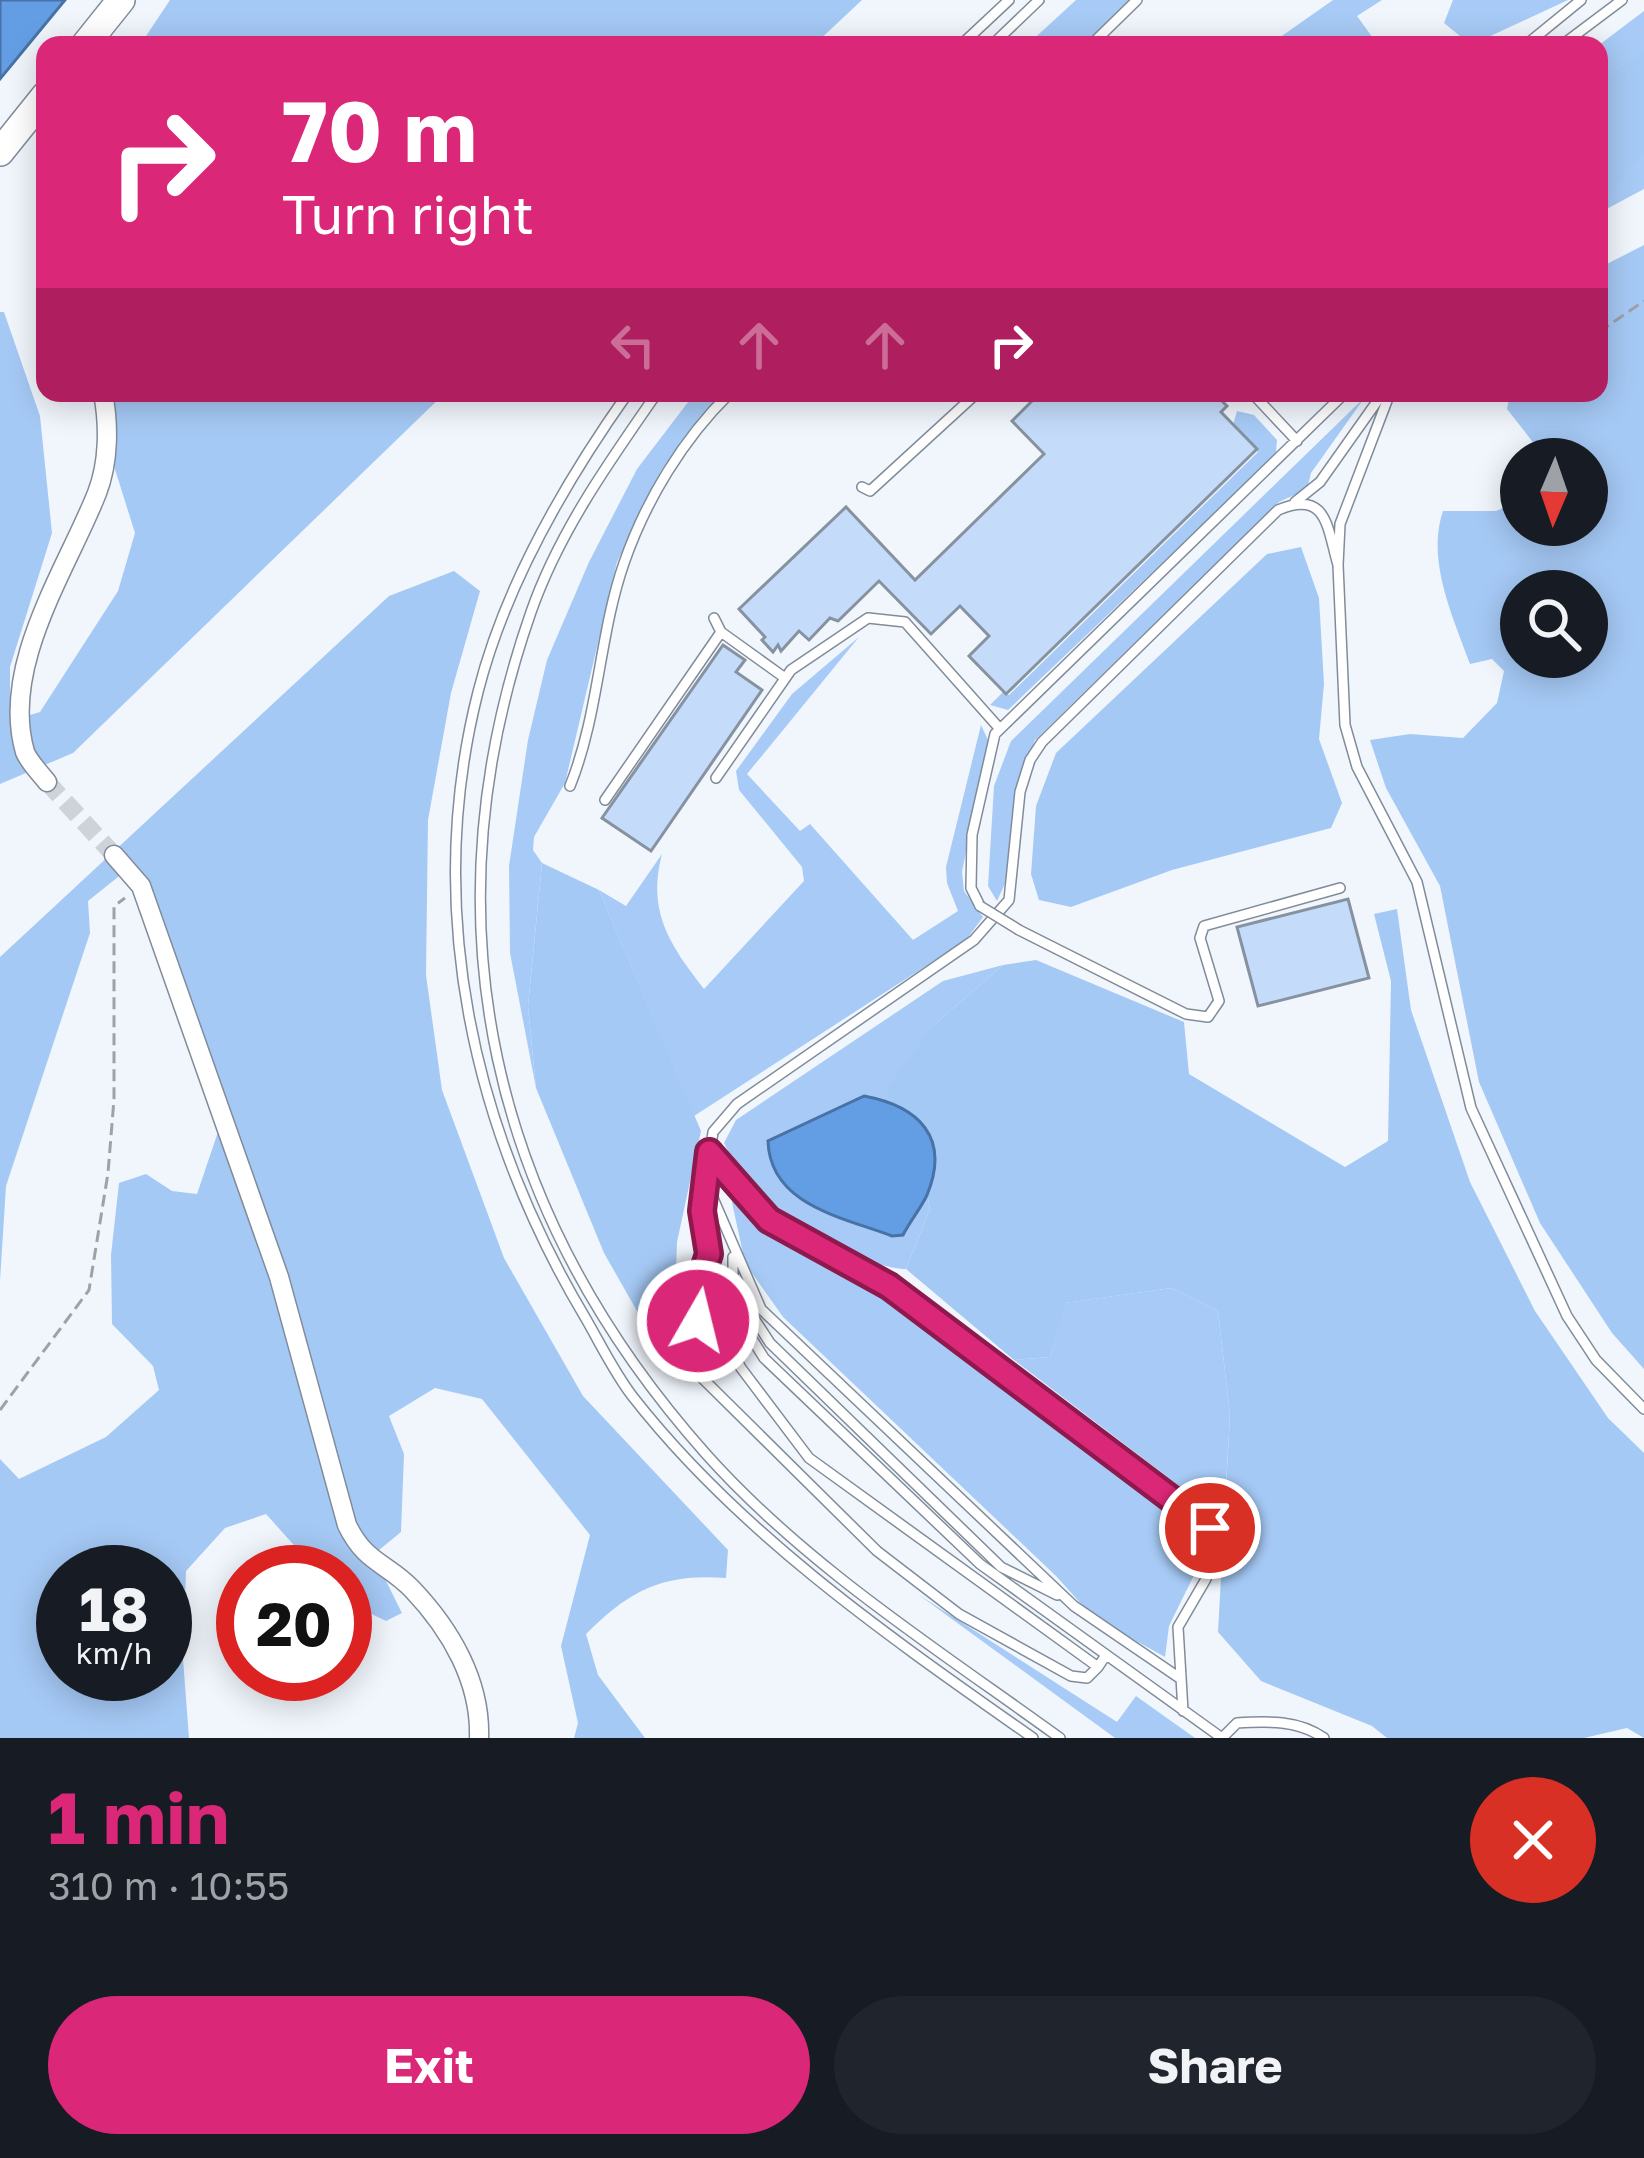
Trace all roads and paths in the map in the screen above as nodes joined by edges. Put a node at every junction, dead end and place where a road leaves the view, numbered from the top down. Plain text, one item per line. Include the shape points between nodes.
1 (121, 0) edge
2 (1009, 0) edge
3 (1039, 0) edge
4 (1137, 0) edge
5 (1581, 0) edge
6 (1622, 0) edge
7 (95, 36) edge
8 (971, 36) edge
9 (1001, 36) edge
10 (1099, 36) edge
11 (1537, 36) edge
12 (1574, 36) edge
13 (36, 107) edge
14 (0, 152) edge
15 (1644, 301) edge
16 (1608, 326) edge
17 (105, 402) edge
18 (622, 402) edge
19 (651, 402) edge
20 (721, 402) edge
21 (968, 402) edge
22 (1261, 402) edge
23 (1336, 402) edge
24 (1380, 402) edge
25 (1384, 402) edge
26 (1297, 440) junction
27 (862, 487) dead end
28 (1295, 502) junction
29 (1337, 565) junction
30 (714, 618) dead end
31 (721, 632) junction
32 (785, 678) junction
33 (1000, 729) junction
34 (716, 778) dead end
35 (46, 782) tunnel mouth
36 (570, 786) dead end
37 (605, 800) dead end
38 (114, 856) tunnel mouth
39 (141, 886) junction
40 (1340, 888) dead end
41 (709, 1152) junction
42 (704, 1177) junction
43 (733, 1248) junction
44 (709, 1254) junction
45 (703, 1282) junction
46 (1644, 1409) edge
47 (0, 1410) edge
48 (1067, 1600) junction
49 (1106, 1655) junction
50 (1098, 1667) junction
51 (1181, 1679) junction
52 (1184, 1711) junction
53 (1288, 1724) junction
54 (479, 1738) edge
55 (1033, 1738) edge
56 (1060, 1738) edge
57 (1292, 1738) edge
58 (1324, 1738) edge

1 - 7 street
2 - 8 lane
3 - 9 lane
4 - 10 lane
5 - 11 lane
6 - 12 lane
13 - 14 street
15 - 16 path
17 - 35 street via 109,427 99,489 41,605 15,700 26,753
18 - 55 lane via 579,462 511,602 478,689 459,794 455,895 463,970 502,1153 539,1239 645,1410 828,1589
19 - 56 lane via 578,512 532,608 495,732 478,859 482,981 508,1107 551,1228 628,1358 709,1457 856,1587
20 - 36 lane via 665,475 624,564 586,747
21 - 27 lane via 891,475 870,491
22 - 26 lane
23 - 26 lane
24 - 28 lane via 1320,482
25 - 29 lane via 1340,524
26 - 33 lane
28 - 29 lane via 1324,514
28 - 41 lane via 1042,742 1019,792 1009,901 986,927 737,1104 713,1132
29 - 46 lane via 1346,725 1357,767 1418,883 1471,1108 1567,1316
30 - 31 lane
31 - 32 lane
31 - 37 lane
32 - 33 lane via 845,631 889,617 905,622
32 - 34 lane
33 - 40 lane, bridge via 972,835 971,888 980,906 1186,1014 1208,1017 1219,1001 1200,938 1204,926
38 - 39 street
39 - 47 path via 114,907 114,1100 89,1290
39 - 54 street via 279,1277 347,1525 359,1550 412,1589 472,1675
41 - 42 lane
41 - 51 lane via 769,1220 889,1286 1210,1528 1206,1579 1178,1628
42 - 43 lane
42 - 44 lane
43 - 48 lane via 761,1309
43 - 48 lane via 733,1286 770,1343 1001,1567
44 - 45 lane
44 - 49 lane via 764,1358 980,1564
45 - 50 lane via 736,1358 809,1458
45 - 50 lane via 681,1303 675,1336 689,1365 877,1551 959,1614 1071,1676 1087,1678
48 - 51 lane
49 - 50 lane
49 - 52 lane
51 - 52 lane
52 - 53 lane via 1222,1738 1237,1723
53 - 57 lane
53 - 58 lane

